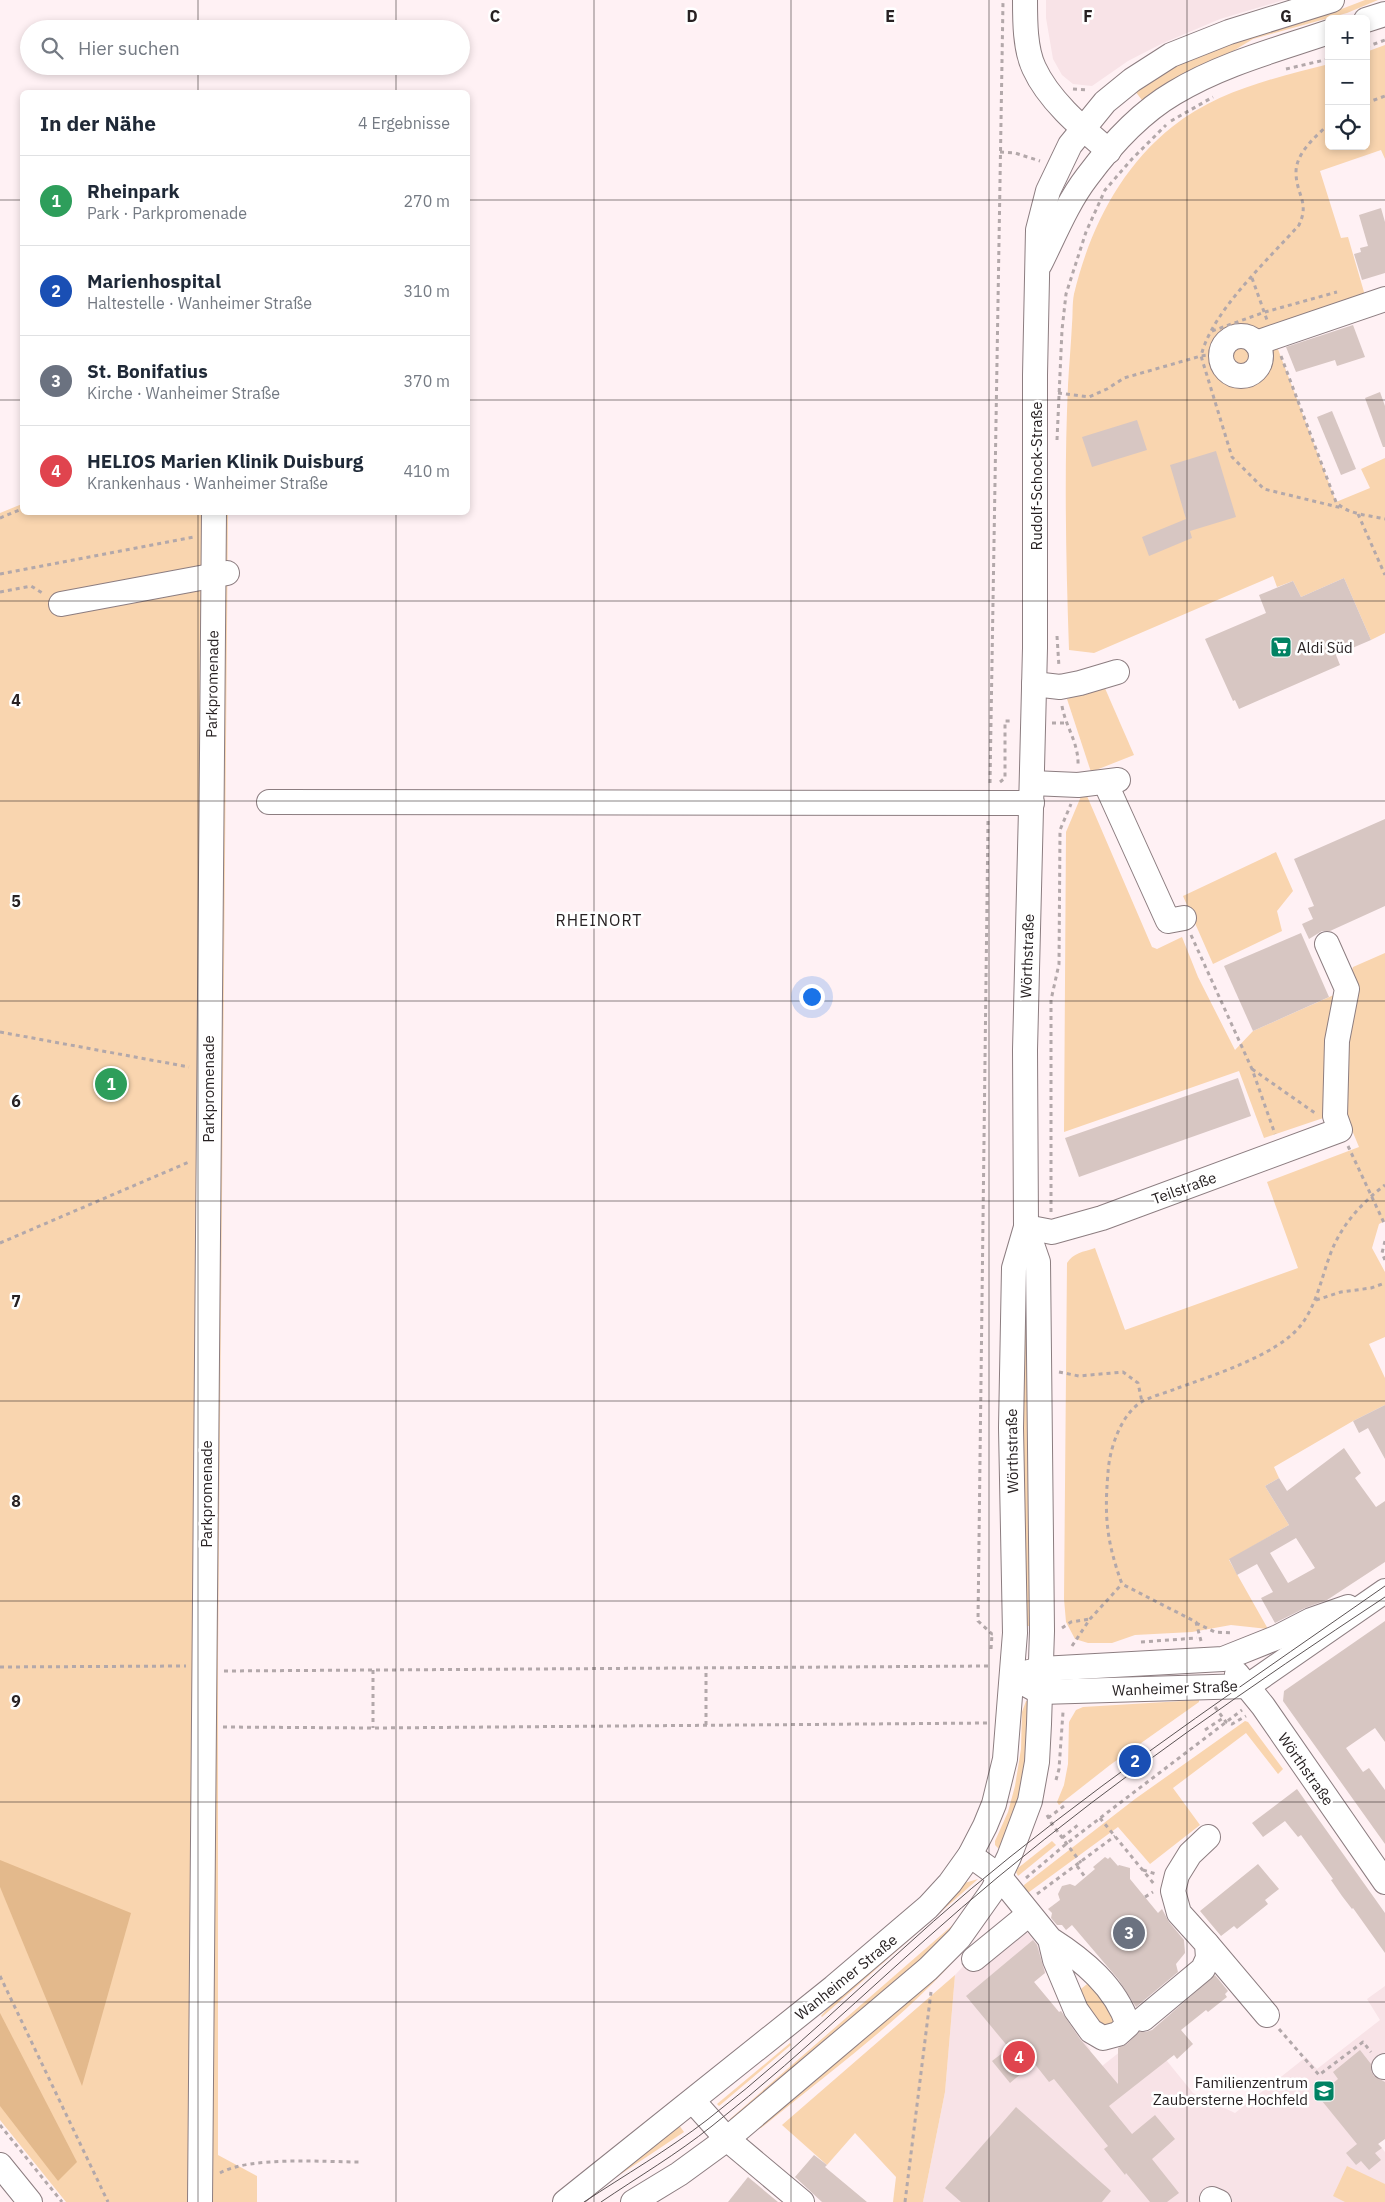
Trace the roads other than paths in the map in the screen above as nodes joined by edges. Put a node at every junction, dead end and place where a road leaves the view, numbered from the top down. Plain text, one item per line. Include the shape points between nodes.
1 (1026, 0) edge
2 (1332, 0) edge
3 (1385, 14) edge
4 (1370, 19) edge
5 (1325, 33) edge
6 (1082, 128) junction
7 (1108, 151) junction
8 (1039, 268) junction
9 (1385, 299) edge
10 (1265, 339) junction
11 (214, 515) edge
12 (220, 574) junction
13 (61, 604) road end
14 (1117, 672) dead end
15 (1034, 684) junction
16 (1032, 793) junction
17 (269, 802) dead end
18 (1184, 918) road end
19 (1327, 944) dead end
20 (1026, 1227) junction
21 (1379, 1595) edge
22 (1327, 1614) junction
23 (1223, 1659) junction
24 (1041, 1668) junction
25 (1001, 1674) junction
26 (1248, 1686) junction
27 (1040, 1692) junction
28 (1208, 1837) dead end
29 (970, 1855) junction
30 (1385, 1882) edge
31 (1016, 1896) junction
32 (1050, 1939) dead end
33 (1206, 1944) junction
34 (974, 1959) dead end
35 (1267, 2015) road end
36 (1143, 2019) dead end
37 (693, 2101) junction
38 (727, 2139) junction
39 (0, 2165) edge
40 (199, 2192) edge
41 (30, 2202) edge
42 (565, 2202) edge
43 (633, 2202) edge
44 (802, 2202) edge

1 - 6 street via 1028,44 1034,68 1055,99
2 - 6 street, Rudolf-Schock-Straße via 1229,32 1171,55 1121,88
3 - 4 street
5 - 7 street, Rudolf-Schock-Straße via 1252,57 1173,94 1144,115
6 - 7 street
6 - 8 street, Rudolf-Schock-Straße via 1059,164 1048,190 1038,230
7 - 8 street, Rudolf-Schock-Straße via 1086,178
8 - 15 street, Rudolf-Schock-Straße via 1035,374
9 - 10 street
10 - 10 street via 1232,338 1211,354 1228,372 1247,376 1260,364
11 - 12 street, Parkpromenade
12 - 13 street
12 - 40 street, Parkpromenade via 208,1068
14 - 15 street via 1060,687
15 - 16 street, Wörthstraße
16 - 17 street
16 - 18 street via 1112,781 1168,921
16 - 20 street, Wörthstraße via 1025,1050
19 - 20 street, Teilstraße via 1347,989 1337,1041 1335,1116 1340,1130 1102,1218 1052,1232
20 - 24 street, Wörthstraße via 1038,1262
20 - 25 street, Wörthstraße via 1014,1268 1011,1428 1015,1632
21 - 22 street, Wanheimer Straße
21 - 26 street, Wanheimer Straße
22 - 23 street, Wanheimer Straße
22 - 26 street via 1246,1674
23 - 24 street, Wanheimer Straße
23 - 26 street, Wörthstraße
24 - 25 street, Wanheimer Straße
24 - 27 street
25 - 27 street, Wanheimer Straße
25 - 29 street, Wanheimer Straße via 1005,1759 994,1804
26 - 27 street, Wanheimer Straße
26 - 30 street, Wörthstraße
27 - 31 street via 1037,1762 1030,1801 1009,1857
28 - 33 street via 1190,1854 1176,1875 1173,1891 1178,1913
29 - 31 street
29 - 37 street, Wanheimer Straße via 939,1895 903,1930
31 - 32 street
31 - 34 street
31 - 38 street via 993,1890 958,1938 928,1969
33 - 35 street
33 - 36 street via 1208,1958 1202,1969
37 - 38 street
37 - 42 street, Wanheimer Straße
38 - 43 street
38 - 44 street
39 - 41 street

